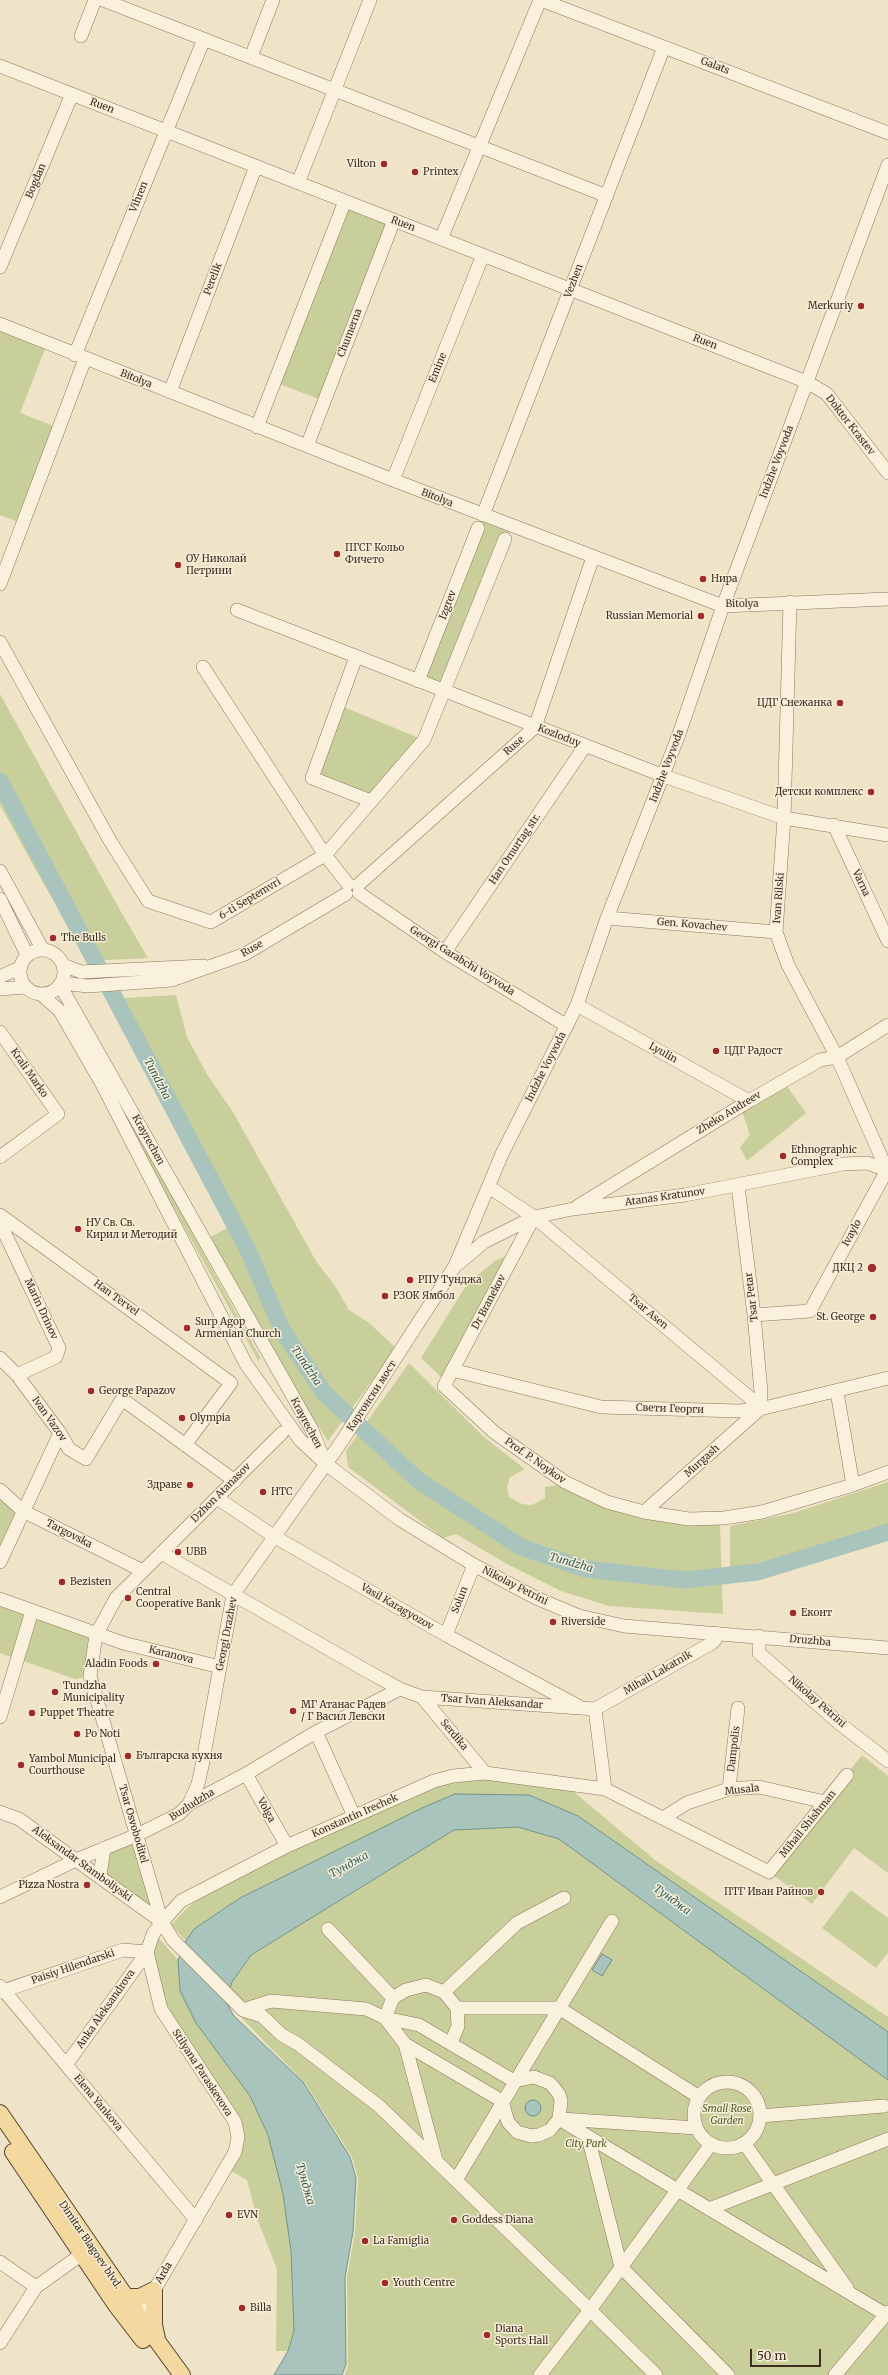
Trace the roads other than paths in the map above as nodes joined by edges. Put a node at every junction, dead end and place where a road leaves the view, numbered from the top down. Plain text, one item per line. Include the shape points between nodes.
1 (95, 0) edge
2 (103, 0) edge
3 (273, 0) edge
4 (370, 0) edge
5 (540, 0) edge
6 (82, 36) dead end
7 (204, 39) junction
8 (664, 47) junction
9 (251, 57) junction
10 (0, 66) edge
11 (334, 90) junction
12 (72, 94) junction
13 (166, 131) junction
14 (888, 133) edge
15 (480, 146) junction
16 (888, 165) edge
17 (256, 166) junction
18 (298, 183) junction
19 (607, 196) junction
20 (345, 201) junction
21 (394, 220) junction
22 (441, 239) junction
23 (483, 255) junction
24 (0, 267) edge
25 (570, 289) junction
26 (1, 326) edge
27 (80, 357) junction
28 (807, 382) junction
29 (170, 392) junction
30 (257, 427) junction
31 (306, 446) junction
32 (888, 473) edge
33 (392, 480) junction
34 (482, 515) junction
35 (478, 528) dead end
36 (506, 539) dead end
37 (593, 557) junction
38 (0, 584) edge
39 (888, 599) edge
40 (790, 602) junction
41 (723, 606) junction
42 (237, 610) dead end
43 (0, 642) edge
44 (356, 657) junction
45 (203, 667) dead end
46 (418, 681) junction
47 (445, 692) junction
48 (535, 727) junction
49 (585, 746) junction
50 (664, 776) junction
51 (371, 801) junction
52 (784, 818) junction
53 (834, 825) junction
54 (888, 834) edge
55 (325, 855) junction
56 (0, 871) edge
57 (353, 889) junction
58 (0, 899) edge
59 (608, 918) junction
60 (776, 932) junction
61 (888, 941) edge
62 (43, 950) junction
63 (445, 952) junction
64 (27, 955) junction
65 (63, 965) junction
66 (218, 965) junction
67 (20, 968) junction
68 (0, 980) edge
69 (60, 984) junction
70 (87, 986) junction
71 (25, 987) junction
72 (42, 994) junction
73 (577, 1005) junction
74 (77, 1014) junction
75 (888, 1025) edge
76 (567, 1026) junction
77 (0, 1032) edge
78 (837, 1057) junction
79 (750, 1101) junction
80 (0, 1158) edge
81 (888, 1170) edge
82 (738, 1186) junction
83 (489, 1187) junction
84 (573, 1209) junction
85 (0, 1215) edge
86 (534, 1217) junction
87 (0, 1223) edge
88 (455, 1266) junction
89 (754, 1315) junction
90 (403, 1348) joint
91 (0, 1358) edge
92 (452, 1370) junction
93 (17, 1375) junction
94 (888, 1378) edge
95 (444, 1386) joint
96 (837, 1392) junction
97 (760, 1409) junction
98 (60, 1433) junction
99 (282, 1433) dead end
100 (185, 1444) junction
101 (326, 1464) junction
102 (888, 1472) edge
103 (235, 1481) junction
104 (853, 1485) junction
105 (0, 1490) edge
106 (217, 1498) junction
107 (23, 1510) junction
108 (644, 1512) junction
109 (274, 1537) junction
110 (161, 1553) junction
111 (0, 1562) edge
112 (474, 1566) junction
113 (143, 1571) junction
114 (233, 1595) junction
115 (0, 1599) edge
116 (32, 1611) junction
117 (716, 1633) junction
118 (446, 1634) junction
119 (96, 1635) junction
120 (732, 1635) joint
121 (759, 1636) junction
122 (888, 1648) edge
123 (220, 1667) junction
124 (400, 1689) junction
125 (422, 1697) junction
126 (582, 1708) junction
127 (738, 1708) dead end
128 (595, 1709) junction
129 (0, 1717) edge
130 (316, 1732) junction
131 (888, 1761) edge
132 (485, 1773) junction
133 (246, 1774) junction
134 (847, 1775) dead end
135 (605, 1789) junction
136 (729, 1789) junction
137 (825, 1802) junction
138 (189, 1804) junction
139 (0, 1812) edge
140 (354, 1816) junction
141 (663, 1818) junction
142 (137, 1835) junction
143 (287, 1846) junction
144 (104, 1848) junction
145 (76, 1860) junction
146 (100, 1876) junction
147 (0, 1897) edge
148 (564, 1898) dead end
149 (612, 1921) dead end
150 (162, 1922) junction
151 (328, 1928) dead end
152 (147, 1952) junction
153 (1, 1989) edge
154 (444, 1992) junction
155 (393, 1998) junction
156 (457, 2008) junction
157 (559, 2008) junction
158 (243, 2010) junction
159 (385, 2018) junction
160 (451, 2043) junction
161 (405, 2044) junction
162 (66, 2066) junction
163 (514, 2081) junction
164 (699, 2097) junction
165 (502, 2101) junction
166 (884, 2106) dead end
167 (0, 2113) edge
168 (760, 2116) junction
169 (559, 2119) junction
170 (696, 2128) junction
171 (0, 2132) edge
172 (588, 2137) junction
173 (888, 2139) edge
174 (744, 2143) junction
175 (711, 2144) junction
176 (436, 2160) junction
177 (456, 2180) junction
178 (773, 2184) junction
179 (677, 2190) junction
180 (709, 2209) junction
181 (196, 2220) junction
182 (82, 2254) junction
183 (0, 2262) edge
184 (621, 2267) junction
185 (36, 2287) junction
186 (154, 2290) junction
187 (850, 2293) junction
188 (126, 2297) junction
189 (590, 2310) junction
190 (887, 2314) edge
191 (136, 2321) junction
192 (157, 2342) junction
193 (0, 2343) edge
194 (170, 2375) edge
195 (182, 2375) edge
196 (540, 2375) edge
197 (656, 2375) edge
198 (728, 2375) edge
199 (835, 2375) edge

1 - 6 street
2 - 7 street
3 - 9 street
4 - 11 street
5 - 8 street, Galats
5 - 15 street
7 - 9 street
7 - 13 street, Vihren
8 - 14 street, Galats
8 - 19 street, Vezhen
9 - 11 street
10 - 12 street, Ruen
11 - 15 street
11 - 18 street
12 - 13 street, Ruen
12 - 24 street, Bogdan
13 - 17 street, Ruen
13 - 27 street, Vihren
15 - 19 street
15 - 22 street
16 - 28 street, Indzhe Voyvoda
17 - 18 street, Ruen
17 - 29 street, Perelik
18 - 20 street, Ruen
19 - 25 street, Vezhen
20 - 21 street, Ruen
20 - 30 street
21 - 22 street, Ruen
21 - 31 street, Chumerna
22 - 23 street, Ruen
23 - 25 street, Ruen
23 - 33 street, Emine
25 - 28 street, Ruen
25 - 34 street, Vezhen
26 - 27 street, Bitolya
27 - 29 street, Bitolya
27 - 38 street, Vihren
28 - 32 street, Doktor Krastev via 827,394
28 - 41 street, Indzhe Voyvoda
29 - 30 street, Bitolya
30 - 31 street, Bitolya
31 - 33 street, Bitolya
33 - 34 street, Bitolya
34 - 37 street, Bitolya
35 - 46 street, Izgrev
36 - 47 street
37 - 41 street, Bitolya
37 - 48 street, Ruse
39 - 40 street, Bitolya
40 - 41 street, Bitolya
40 - 52 street, Ivan Rilski
41 - 50 street, Indzhe Voyvoda
42 - 44 street, Kozloduy
43 - 55 street, 6-ti Septemvri via 109,839 148,901 212,922
44 - 46 street, Kozloduy
44 - 51 street via 312,778
45 - 55 street, Georgi Garabchi Voyvoda
46 - 47 street, Kozloduy
47 - 48 street, Kozloduy
47 - 51 street, 6-ti Septemvri via 424,740
48 - 49 street, Kozloduy
48 - 57 street, Ruse
49 - 50 street, Kozloduy
49 - 63 street, Han Omurtag str.
50 - 52 street, Kozloduy
50 - 59 street, Indzhe Voyvoda
51 - 55 street, 6-ti Septemvri
52 - 53 street, Kozloduy
52 - 60 street, Ivan Rilski
53 - 54 street, Kozloduy
53 - 61 street, Varna
55 - 57 street, Georgi Garabchi Voyvoda
56 - 62 street
57 - 63 street, Georgi Garabchi Voyvoda
57 - 66 street, Ruse via 245,954
58 - 64 street
59 - 60 street, Gen. Kovachev
59 - 73 street, Indzhe Voyvoda
60 - 78 street, Ivan Rilski via 788,965
62 - 64 street
62 - 65 street via 57,956
63 - 76 street, Georgi Garabchi Voyvoda
64 - 67 street
65 - 66 street via 81,972
65 - 69 street
66 - 70 street, Ruse via 172,980
67 - 68 street
67 - 71 street via 19,976
68 - 71 street
69 - 70 street
69 - 72 street via 54,991
69 - 74 street, Krayrechen
70 - 74 street via 79,997
71 - 72 street via 34,993
72 - 101 street, Krayrechen via 60,1012 102,1084 246,1364 300,1440
73 - 76 street, Indzhe Voyvoda
73 - 79 street, Lyulin
74 - 101 street, Krayrechen via 269,1358 312,1430
75 - 78 street, Zheko Andreev
76 - 83 street, Indzhe Voyvoda via 502,1154
77 - 80 street, Krali Marko via 58,1114
78 - 79 street, Zheko Andreev via 820,1060
78 - 81 street, Ivan Rilski
79 - 84 street, Zheko Andreev
81 - 82 street, Atanas Kratunov via 867,1163 843,1164
81 - 89 street, Ivaylo via 810,1311
82 - 84 street, Atanas Kratunov
82 - 89 street, Tsar Petar
83 - 86 street, Tsar Asen
83 - 88 street, Indzhe Voyvoda
84 - 86 street, Atanas Kratunov
85 - 100 street, Han Tervel via 231,1383
86 - 88 street, Atanas Kratunov via 484,1242
86 - 92 street, Dr Branekov
86 - 97 street, Tsar Asen via 749,1397
87 - 93 street, Marin Drinov via 59,1348 56,1357
88 - 90 street, Indzhe Voyvoda
89 - 97 street, Tsar Petar via 761,1392
90 - 101 street, Каргонски мост
91 - 93 street, Ivan Vazov
92 - 95 street, Dr Branekov
92 - 97 street, Свети Георги via 601,1407 739,1411
93 - 98 street, Ivan Vazov
94 - 96 street, Свети Георги
95 - 108 street, Prof. P. Noykov via 495,1433 565,1482 607,1502
96 - 97 street, Свети Георги
96 - 104 street
97 - 108 street, Murgash
98 - 100 street, Ivan Vazov via 69,1449 86,1459 122,1399
98 - 107 street
99 - 103 street, Dzhon Atanasov
100 - 103 street
101 - 109 street, Georgi Drazhev
101 - 112 street, Nikolay Petrini via 399,1519
102 - 104 street, Prof. P. Noykov
103 - 106 street, Dzhon Atanasov
104 - 108 street, Prof. P. Noykov via 762,1512 724,1518 689,1519
105 - 107 street, Targovska
106 - 109 street, Vasil Karagyozov
106 - 110 street, Dzhon Atanasov
107 - 111 street
107 - 113 street, Targovska
109 - 114 street, Georgi Drazhev
109 - 118 street, Vasil Karagyozov
110 - 113 street, Dzhon Atanasov
110 - 114 street, Tsar Ivan Aleksandar
112 - 117 street, Nikolay Petrini via 536,1598 579,1616 624,1626
112 - 118 street, Solun
113 - 119 street, Dzhon Atanasov via 116,1598
114 - 123 street, Georgi Drazhev
114 - 124 street, Tsar Ivan Aleksandar
115 - 116 street, Karanova
116 - 119 street, Karanova
116 - 129 street
117 - 120 street, Nikolay Petrini
117 - 128 street, Mihail Lakatnik via 712,1643
118 - 126 street, Vasil Karagyozov
119 - 123 street, Karanova
119 - 142 street, Tsar Osvoboditel via 90,1676
120 - 121 street, Druzhba
121 - 122 street, Druzhba
121 - 131 street, Nikolay Petrini via 759,1653 839,1723
123 - 138 street, Georgi Drazhev via 198,1784
124 - 125 street, Tsar Ivan Aleksandar
124 - 130 street, Buzludzha
125 - 126 street, Tsar Ivan Aleksandar
125 - 132 street, Serdika
126 - 128 street, Tsar Ivan Aleksandar
127 - 136 street, Dampolis
128 - 135 street
130 - 133 street, Buzludzha
130 - 140 street
132 - 135 street, Konstantin Irechek
132 - 140 street, Konstantin Irechek via 453,1776 434,1782
133 - 138 street, Buzludzha
133 - 143 street, Volga
134 - 137 street, Mihail Shishman
135 - 141 street
136 - 137 street, Musala via 759,1787
136 - 141 street, Musala via 687,1803
137 - 141 street, Mihail Shishman via 769,1872
138 - 142 street, Buzludzha via 179,1814
139 - 145 street, Aleksandar Stamboliyski via 19,1819
140 - 143 street, Konstantin Irechek
142 - 144 street, Buzludzha
142 - 150 street, Tsar Osvoboditel
143 - 150 street, Konstantin Irechek via 181,1901
144 - 145 street, Buzludzha
144 - 146 street
145 - 146 street, Aleksandar Stamboliyski
145 - 147 street, Buzludzha
146 - 150 street, Aleksandar Stamboliyski
148 - 154 street via 517,1923
149 - 157 street
150 - 152 street via 153,1934
150 - 158 street, Tsar Osvoboditel via 173,1940
151 - 155 street
152 - 153 street, Paisiy Hilendarski via 123,1950
152 - 162 street, Anka Aleksandrova
152 - 181 street, Stilyana Paraskevova via 161,2009 235,2122 238,2137 235,2152
153 - 162 street, Elena Yankova
154 - 155 street via 426,1985 406,1990
154 - 156 street
155 - 159 street
156 - 157 street
156 - 160 street via 458,2026
157 - 163 street
157 - 164 street
158 - 159 street via 271,2001 366,2008
158 - 176 street via 262,2016 282,2035 298,2044 379,2106
159 - 160 street via 419,2025
159 - 161 street
160 - 163 street
161 - 165 street
161 - 176 street
162 - 181 street, Elena Yankova
163 - 165 street
163 - 169 street via 534,2077 550,2083 561,2101
164 - 168 street via 715,2083 737,2083 754,2096 759,2105
164 - 170 street via 694,2106
165 - 169 street via 508,2122 523,2134 531,2136 545,2133
165 - 177 street
166 - 168 street
167 - 188 main road, Dimitar Blagoev blvd.
168 - 174 street via 755,2131
169 - 170 street
169 - 172 street
170 - 175 street
171 - 182 main road, Dimitar Blagoev blvd.
172 - 179 street
172 - 184 street
173 - 178 street
174 - 175 street via 722,2148
174 - 178 street
175 - 179 street
176 - 177 street
177 - 189 street
178 - 180 street
178 - 187 street
179 - 180 street
179 - 184 street
180 - 187 street
181 - 186 street, Arda
182 - 185 street
182 - 191 main road, Dimitar Blagoev blvd.
183 - 185 street
184 - 189 street
184 - 198 street
185 - 193 street
186 - 188 main road via 140,2297
186 - 191 street, Arda
186 - 192 main road via 154,2325
187 - 190 street
188 - 191 main road, Dimitar Blagoev blvd.
189 - 196 street
189 - 197 street
190 - 199 street
191 - 192 main road, Dimitar Blagoev blvd.
191 - 194 main road, Dimitar Blagoev blvd.
192 - 195 main road, Dimitar Blagoev blvd.

